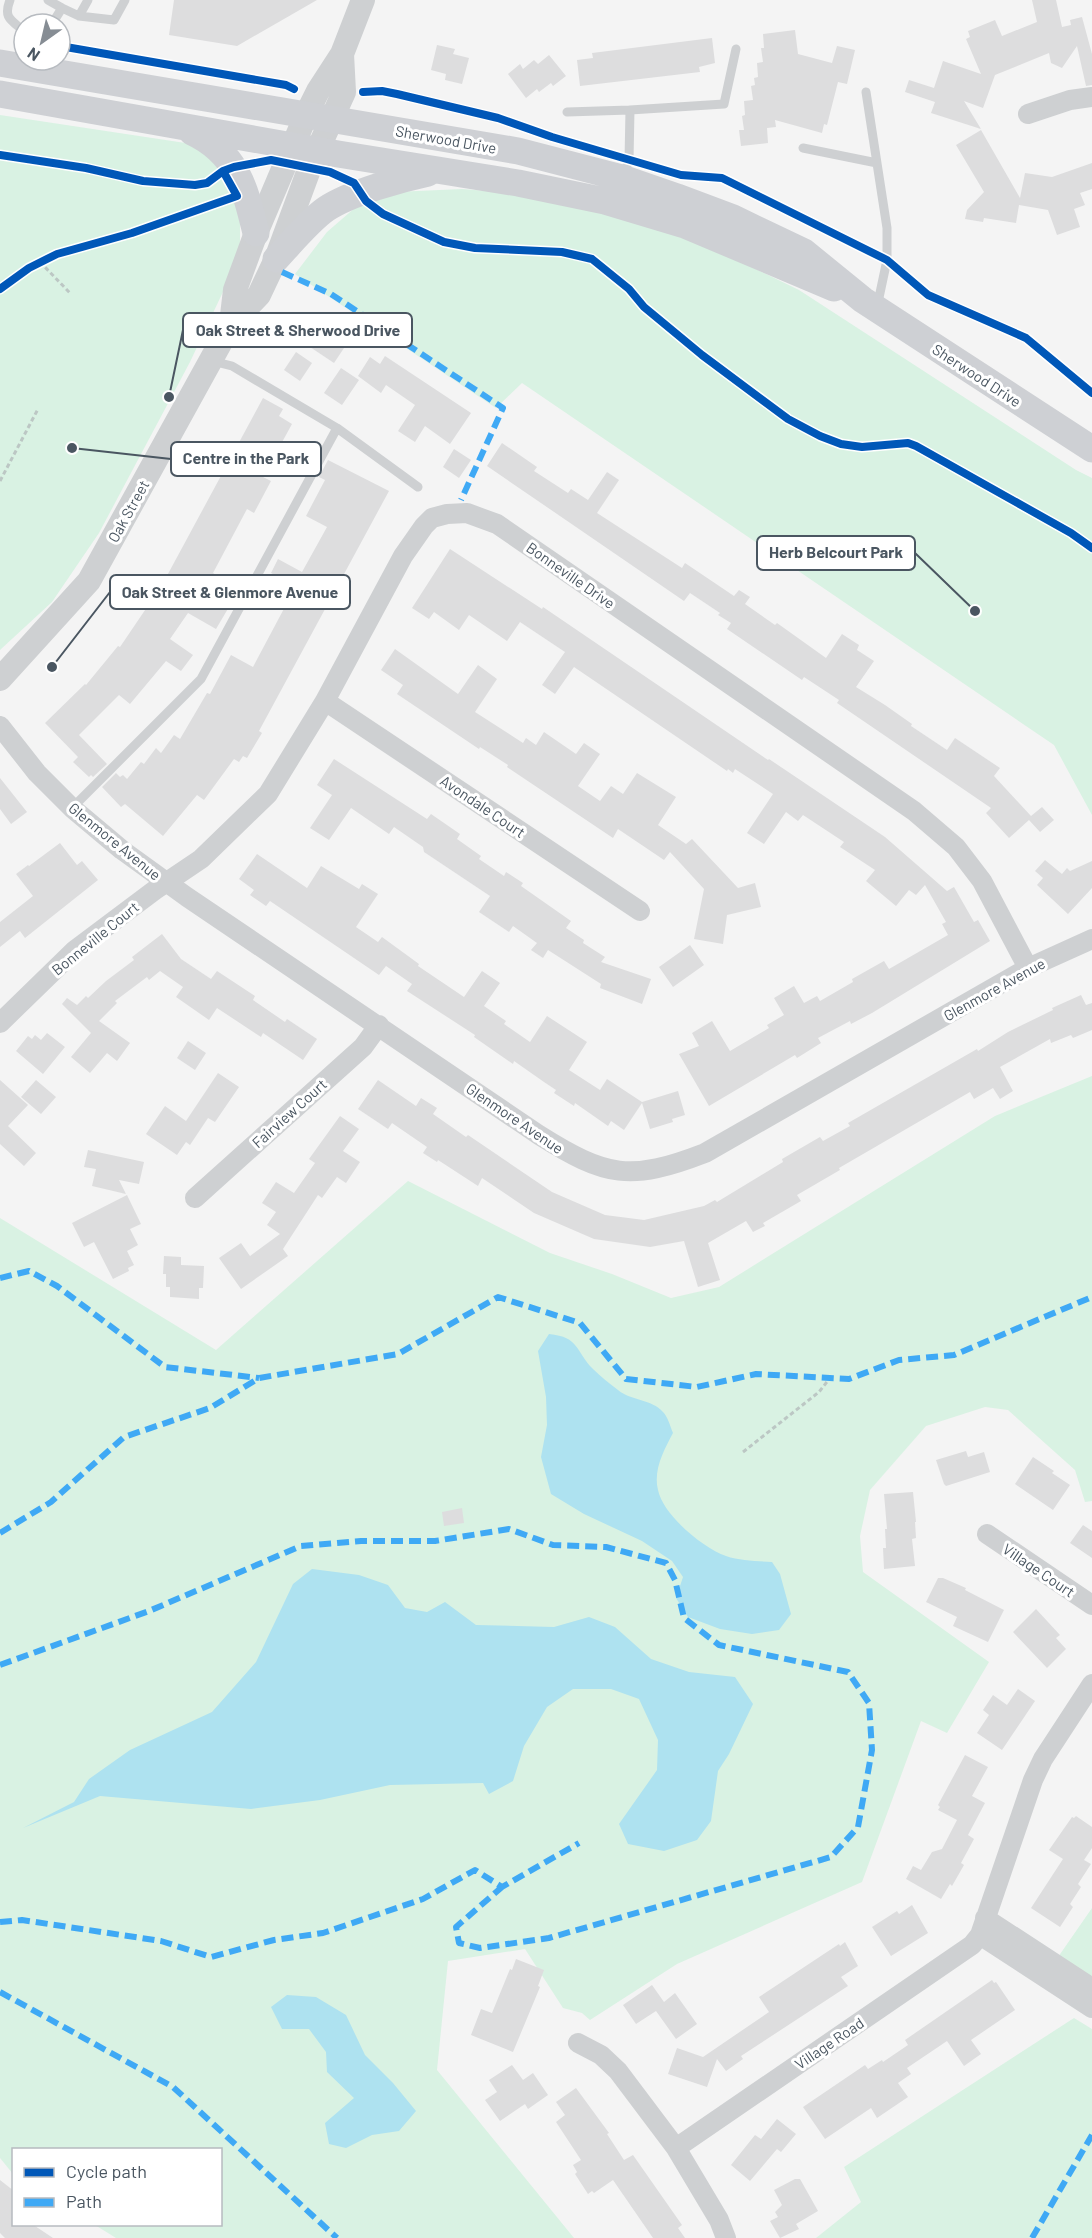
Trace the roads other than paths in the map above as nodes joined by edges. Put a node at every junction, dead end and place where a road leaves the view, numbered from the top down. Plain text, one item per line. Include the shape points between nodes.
1 (10, 0) edge
2 (48, 0) edge
3 (88, 0) edge
4 (125, 0) edge
5 (363, 0) edge
6 (62, 8) junction
7 (60, 12) edge
8 (79, 16) junction
9 (12, 20) edge
10 (736, 49) dead end
11 (0, 63) edge
12 (33, 79) edge
13 (866, 92) dead end
14 (0, 94) edge
15 (1092, 97) edge
16 (630, 110) junction
17 (567, 112) dead end
18 (1028, 114) dead end
19 (319, 117) junction
20 (177, 125) junction
21 (803, 147) dead end
22 (305, 148) junction
23 (877, 163) junction
24 (439, 171) junction
25 (622, 178) junction
26 (256, 233) junction
27 (276, 258) junction
28 (870, 304) junction
29 (231, 324) junction
30 (212, 361) junction
31 (337, 428) junction
32 (1092, 448) edge
33 (418, 487) dead end
34 (0, 679) edge
35 (325, 701) junction
36 (0, 726) edge
37 (72, 808) junction
38 (168, 883) junction
39 (640, 911) dead end
40 (1092, 939) edge
41 (1028, 968) junction
42 (0, 1023) edge
43 (379, 1025) junction
44 (195, 1198) dead end
45 (987, 1534) dead end
46 (1092, 1605) edge
47 (1092, 1683) edge
48 (983, 1926) junction
49 (1092, 1988) edge
50 (1092, 2008) edge
51 (578, 2043) dead end
52 (676, 2148) junction
53 (726, 2238) edge

1 - 9 lane via 6,10
2 - 6 lane
3 - 8 lane
4 - 8 lane via 114,20
5 - 19 street, Oak Street via 342,54 344,92
6 - 7 lane
6 - 8 lane
10 - 16 lane via 724,104
11 - 12 main road, Sherwood Drive
12 - 14 main road, Sherwood Drive
12 - 19 main road, Sherwood Drive
12 - 20 main road, Sherwood Drive
13 - 23 lane
15 - 18 street
16 - 17 lane
16 - 25 lane via 629,160
19 - 22 street, Oak Street
19 - 25 main road, Sherwood Drive via 518,151
20 - 22 main road, Sherwood Drive
20 - 26 main road via 222,151 234,167 243,182
21 - 23 lane
22 - 24 main road, Sherwood Drive
22 - 26 street, Oak Street
22 - 27 street, Oak Street
23 - 28 lane via 887,260
24 - 27 main road via 405,178 326,209
24 - 28 main road, Sherwood Drive via 604,201 684,225
25 - 28 main road, Sherwood Drive via 733,218 804,252
26 - 29 street, Oak Street via 235,290
27 - 29 street, Oak Street via 259,295
28 - 32 main road, Sherwood Drive
29 - 30 street, Oak Street
30 - 31 lane via 232,366
30 - 34 street, Oak Street via 89,581
31 - 33 lane
31 - 37 lane via 201,679
35 - 38 street, Bonneville Drive via 268,794 201,859
35 - 39 street, Avondale Court
35 - 41 street, Bonneville Drive via 423,526 432,518 447,514 467,513 487,520 915,811 956,847 982,881
36 - 37 street, Glenmore Avenue via 37,773
37 - 38 street, Glenmore Avenue
38 - 42 street, Bonneville Court via 75,950
38 - 43 street, Glenmore Avenue
40 - 41 street, Glenmore Avenue
41 - 43 street, Glenmore Avenue via 705,1153 642,1172 610,1170 575,1158
43 - 44 street, Fairview Court via 363,1047
45 - 46 street, Village Court
47 - 48 street, Village Road via 1043,1759
48 - 49 street
48 - 50 street
48 - 52 street, Village Road via 972,1945
51 - 52 street via 601,2055 618,2071
52 - 53 street

